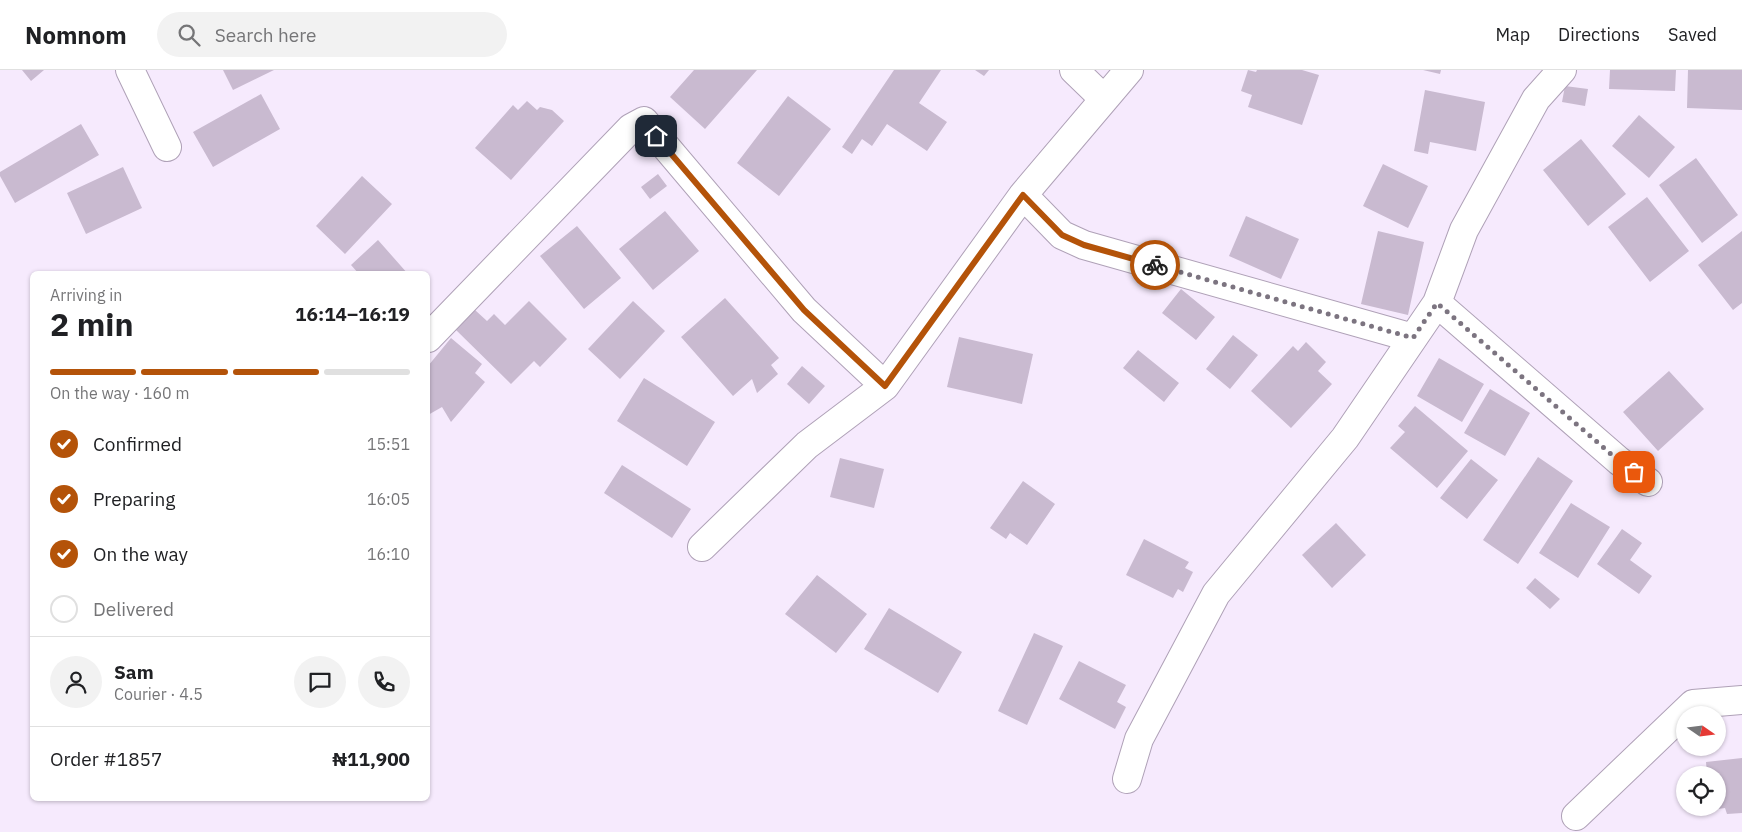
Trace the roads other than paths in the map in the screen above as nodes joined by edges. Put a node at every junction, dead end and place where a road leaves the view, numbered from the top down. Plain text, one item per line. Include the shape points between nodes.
1 (130, 70) edge
2 (1074, 70) edge
3 (1129, 70) edge
4 (1562, 70) edge
5 (1104, 98) junction
6 (167, 147) dead end
7 (1023, 195) junction
8 (1437, 303) junction
9 (430, 336) edge
10 (1413, 338) junction
11 (885, 386) junction
12 (1648, 482) dead end
13 (702, 548) dead end
14 (1742, 700) edge
15 (1127, 779) dead end
16 (1576, 816) dead end

1 - 6 street
2 - 5 street
3 - 5 street
4 - 8 street via 1536,99 1464,230
5 - 7 street
7 - 10 street via 1062,235 1084,245
7 - 11 street
8 - 10 street
8 - 12 street via 1619,461
9 - 11 street via 631,128 644,121 804,310
10 - 15 street via 1345,438 1216,594 1139,739
11 - 13 street via 807,445
14 - 16 street via 1693,704

